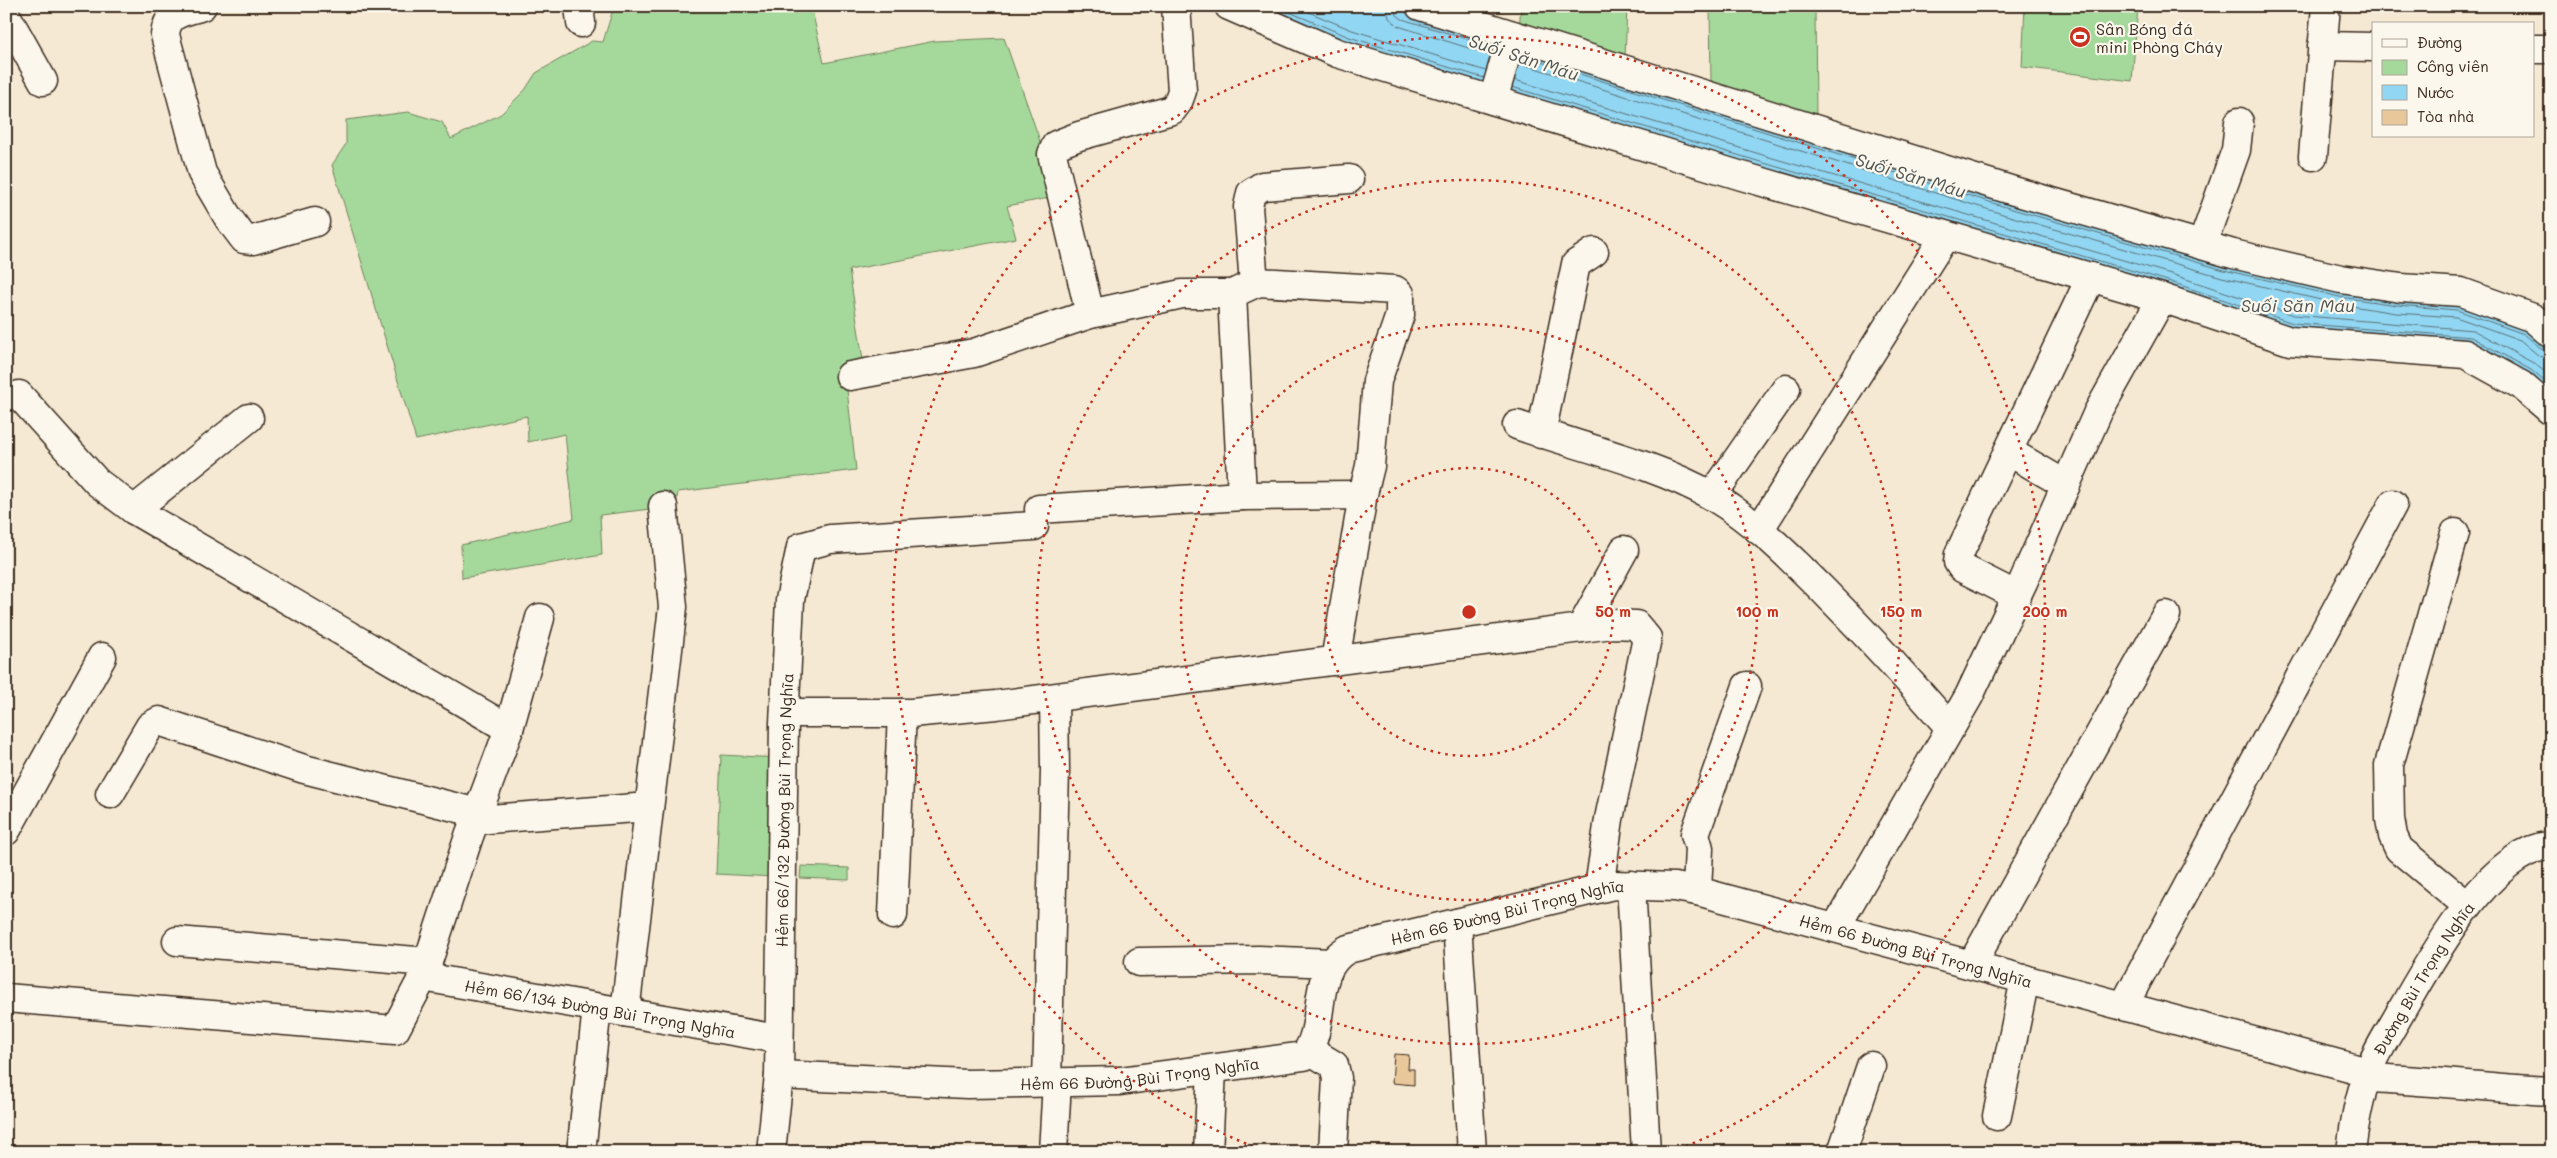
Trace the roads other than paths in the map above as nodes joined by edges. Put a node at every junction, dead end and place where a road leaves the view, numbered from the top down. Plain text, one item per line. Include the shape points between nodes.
1 (202, 6) edge
2 (1176, 6) edge
3 (1229, 6) edge
4 (1420, 6) edge
5 (2326, 6) edge
6 (6, 15) edge
7 (1512, 35) junction
8 (2322, 46) junction
9 (2372, 47) edge
10 (2534, 49) edge
11 (2551, 49) edge
12 (43, 81) dead end
13 (1492, 100) junction
14 (2239, 122) dead end
15 (2313, 156) dead end
16 (1349, 179) dead end
17 (315, 222) dead end
18 (1945, 236) junction
19 (2202, 245) junction
20 (1594, 252) dead end
21 (2090, 277) junction
22 (1243, 289) junction
23 (2162, 298) junction
24 (1090, 314) junction
25 (2551, 334) edge
26 (850, 376) dead end
27 (1786, 389) dead end
28 (19, 395) dead end
29 (2551, 411) edge
30 (249, 418) dead end
31 (2008, 451) junction
32 (2066, 485) junction
33 (1242, 496) junction
34 (1712, 496) junction
35 (1362, 498) junction
36 (2393, 504) dead end
37 (664, 506) dead end
38 (134, 510) junction
39 (1759, 530) junction
40 (2455, 532) dead end
41 (1624, 550) dead end
42 (2017, 596) junction
43 (2166, 615) dead end
44 (540, 618) dead end
45 (1582, 628) junction
46 (102, 657) dead end
47 (1334, 661) junction
48 (1747, 686) dead end
49 (1054, 698) junction
50 (785, 713) junction
51 (902, 713) junction
52 (1950, 728) junction
53 (509, 729) junction
54 (110, 794) dead end
55 (649, 807) junction
56 (476, 817) junction
57 (6, 831) edge
58 (2551, 846) edge
59 (1631, 885) junction
60 (1599, 888) junction
61 (1697, 891) junction
62 (2468, 906) junction
63 (893, 915) dead end
64 (1457, 923) junction
65 (1836, 927) junction
66 (177, 941) dead end
67 (1139, 962) dead end
68 (1332, 963) junction
69 (1972, 964) junction
70 (426, 969) junction
71 (2025, 979) junction
72 (6, 998) edge
73 (2124, 1005) junction
74 (597, 1008) junction
75 (625, 1012) junction
76 (778, 1039) junction
77 (1309, 1050) junction
78 (1871, 1066) dead end
79 (1212, 1070) junction
80 (779, 1075) junction
81 (2367, 1075) junction
82 (1052, 1082) junction
83 (2551, 1091) edge
84 (1997, 1116) dead end
85 (581, 1152) edge
86 (771, 1152) edge
87 (1053, 1152) edge
88 (1208, 1152) edge
89 (1333, 1152) edge
90 (1472, 1152) edge
91 (1646, 1152) edge
92 (1842, 1152) edge
93 (2351, 1152) edge

1 - 17 street via 170,17 164,35 202,173 244,239 253,240
2 - 24 street via 1182,91 1172,110 1079,136 1056,146 1052,154
3 - 13 street via 1337,53
4 - 7 street
5 - 8 street
6 - 12 street
7 - 13 street
7 - 19 street via 2014,191
8 - 9 street
8 - 15 street
10 - 11 street
13 - 18 street
14 - 19 street via 2236,150
16 - 22 street via 1262,186 1252,193 1248,207
18 - 21 street
18 - 39 street
19 - 25 street via 2341,279 2461,292 2533,318
20 - 34 street via 1576,264 1529,429 1680,480
21 - 23 street
21 - 31 street
22 - 24 street via 1182,294
22 - 33 street
22 - 35 street via 1258,282 1395,290 1400,294 1400,315 1377,381 1370,466
23 - 29 street via 2290,341 2465,354 2521,385
23 - 32 street via 2098,412
24 - 26 street via 974,353
27 - 34 street
28 - 38 street via 97,482
30 - 38 street
31 - 32 street
31 - 42 street via 1958,562 1962,568
32 - 42 street
33 - 35 street via 1360,495
33 - 50 street, Hẻm 66/132 Đường Bùi Trọng Nghĩa via 830,539 801,547 790,600
34 - 39 street
35 - 47 street
36 - 73 street
37 - 55 street via 673,606
38 - 53 street
39 - 52 street via 1884,652
40 - 62 street via 2389,765 2390,819 2399,849
41 - 45 street
42 - 52 street
43 - 69 street
44 - 53 street
45 - 47 street
45 - 60 street via 1636,625 1646,638 1609,819
46 - 57 street
47 - 49 street
48 - 61 street via 1695,834 1699,848
49 - 51 street
49 - 82 street
50 - 51 street
50 - 76 street, Hẻm 66/132 Đường Bùi Trọng Nghĩa
51 - 63 street
52 - 65 street
53 - 56 street
54 - 56 street via 150,726 159,721 304,769
55 - 56 street
55 - 75 street
56 - 70 street
58 - 62 street, Đường Bùi Trọng Nghĩa via 2524,852 2482,888
59 - 60 street, Hẻm 66 Đường Bùi Trọng Nghĩa
59 - 61 street, Hẻm 66 Đường Bùi Trọng Nghĩa
59 - 91 street
60 - 64 street, Hẻm 66 Đường Bùi Trọng Nghĩa
61 - 65 street, Hẻm 66 Đường Bùi Trọng Nghĩa
62 - 81 street, Đường Bùi Trọng Nghĩa via 2419,980
64 - 68 street, Hẻm 66 Đường Bùi Trọng Nghĩa via 1348,949 1338,954
64 - 90 street
65 - 69 street, Hẻm 66 Đường Bùi Trọng Nghĩa
66 - 70 street, Hẻm 66/134 Đường Bùi Trọng Nghĩa
67 - 68 street via 1259,960
68 - 77 street, Hẻm 66 Đường Bùi Trọng Nghĩa via 1325,973
69 - 71 street, Hẻm 66 Đường Bùi Trọng Nghĩa
70 - 72 street via 398,1028 393,1031
70 - 74 street, Hẻm 66/134 Đường Bùi Trọng Nghĩa
71 - 73 street, Hẻm 66 Đường Bùi Trọng Nghĩa
71 - 84 street
73 - 81 street, Hẻm 66 Đường Bùi Trọng Nghĩa
74 - 75 street, Hẻm 66/134 Đường Bùi Trọng Nghĩa
74 - 85 street
75 - 76 street, Hẻm 66/134 Đường Bùi Trọng Nghĩa
76 - 80 street, Hẻm 66/132 Đường Bùi Trọng Nghĩa
77 - 79 street, Hẻm 66 Đường Bùi Trọng Nghĩa via 1304,1056
77 - 89 street via 1334,1065 1337,1078
78 - 92 street
79 - 82 street, Hẻm 66 Đường Bùi Trọng Nghĩa via 1120,1081
79 - 88 street
80 - 82 street, Hẻm 66 Đường Bùi Trọng Nghĩa via 967,1084
80 - 86 street
81 - 83 street, Hẻm 66 Đường Bùi Trọng Nghĩa
81 - 93 street, Đường Bùi Trọng Nghĩa via 2356,1112
82 - 87 street

